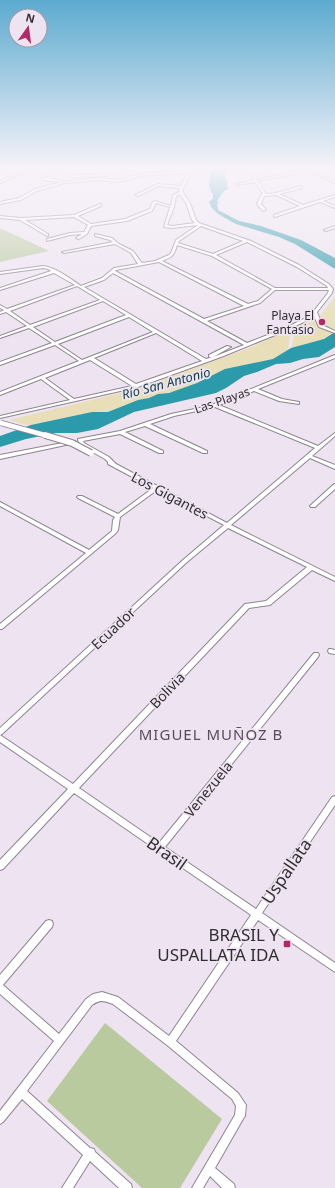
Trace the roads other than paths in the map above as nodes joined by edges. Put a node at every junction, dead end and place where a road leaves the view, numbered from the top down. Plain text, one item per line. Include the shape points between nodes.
1 (30, 224) edge
2 (94, 224) edge
3 (166, 224) edge
4 (196, 224) edge
5 (199, 224) edge
6 (200, 224) edge
7 (90, 225) joint
8 (335, 227) edge
9 (326, 230) dead end
10 (86, 233) junction
11 (96, 234) dead end
12 (47, 235) dead end
13 (78, 238) dead end
14 (48, 240) dead end
15 (246, 241) junction
16 (116, 243) junction
17 (176, 244) junction
18 (64, 252) dead end
19 (213, 255) junction
20 (159, 261) junction
21 (141, 265) junction
22 (112, 270) junction
23 (55, 271) junction
24 (0, 273) edge
25 (117, 274) junction
26 (103, 279) junction
27 (80, 286) junction
28 (0, 289) edge
29 (274, 289) junction
30 (331, 289) junction
31 (103, 300) junction
32 (0, 306) edge
33 (248, 306) junction
34 (6, 310) junction
35 (0, 312) edge
36 (314, 313) junction
37 (128, 316) junction
38 (203, 321) junction
39 (30, 327) junction
40 (156, 332) junction
41 (335, 332) edge
42 (0, 337) edge
43 (244, 343) junction
44 (54, 344) junction
45 (335, 356) edge
46 (91, 358) junction
47 (204, 360) junction
48 (81, 362) junction
49 (0, 364) edge
50 (42, 378) junction
51 (136, 386) junction
52 (254, 388) junction
53 (0, 394) edge
54 (73, 400) junction
55 (297, 403) dead end
56 (215, 405) junction
57 (0, 417) edge
58 (1, 423) edge
59 (146, 424) junction
60 (121, 432) junction
61 (335, 434) edge
62 (81, 439) junction
63 (318, 448) junction
64 (161, 452) dead end
65 (205, 452) dead end
66 (309, 456) junction
67 (0, 458) edge
68 (114, 465) junction
69 (335, 467) edge
70 (335, 486) edge
71 (157, 488) junction
72 (80, 497) dead end
73 (0, 504) edge
74 (312, 506) dead end
75 (118, 516) junction
76 (227, 525) junction
77 (89, 552) junction
78 (310, 567) junction
79 (335, 579) edge
80 (0, 627) edge
81 (316, 655) dead end
82 (0, 732) edge
83 (0, 738) edge
84 (73, 788) junction
85 (335, 799) edge
86 (160, 848) junction
87 (0, 866) edge
88 (256, 915) junction
89 (49, 924) dead end
90 (335, 968) edge
91 (0, 982) edge
92 (0, 988) edge
93 (60, 1040) junction
94 (170, 1042) junction
95 (21, 1092) junction
96 (0, 1118) edge
97 (90, 1153) junction
98 (209, 1169) junction
99 (67, 1188) edge
100 (127, 1188) edge
101 (197, 1188) edge
102 (230, 1188) edge

1 - 12 street
2 - 7 street
3 - 4 street via 172,228
5 - 17 street
6 - 15 street
7 - 10 street
8 - 9 street
10 - 13 street
10 - 14 street
11 - 16 street
15 - 19 street
15 - 30 street via 302,268
16 - 18 street
16 - 21 street via 132,252
17 - 19 street
17 - 20 street via 172,255
19 - 29 street
20 - 21 street
20 - 33 street
21 - 22 street
22 - 25 street
22 - 26 street
23 - 24 street via 43,267
23 - 27 street
23 - 28 street
25 - 26 street
25 - 38 street
26 - 27 street
27 - 31 street
27 - 34 street
29 - 30 street
29 - 33 street via 263,300
30 - 36 street
31 - 37 street
31 - 39 street
32 - 34 street
33 - 38 street
34 - 35 street
34 - 39 street
36 - 41 street via 320,326
36 - 43 street via 309,318
37 - 40 street
37 - 44 street
38 - 43 street
39 - 42 street
39 - 44 street
40 - 46 street
40 - 47 street
43 - 47 street
44 - 48 street
44 - 49 street
45 - 52 street, Las Playas
46 - 48 street
46 - 51 street
47 - 51 street
48 - 50 street
50 - 53 street
50 - 54 street
51 - 54 street
52 - 55 street via 281,400
52 - 56 street, Las Playas
54 - 57 street
56 - 59 street, Las Playas
56 - 63 street
58 - 68 street, Los Gigantes, bridge via 72,444
59 - 60 street, Las Playas
59 - 65 street
60 - 62 street, Las Playas
60 - 64 street
61 - 63 street, Ecuador
62 - 67 street, Las Playas
62 - 68 street via 82,444 107,458
63 - 66 street, Ecuador
66 - 69 street
66 - 76 street, Ecuador
68 - 71 street, Los Gigantes
70 - 74 street
71 - 75 street
71 - 76 street, Los Gigantes
72 - 75 street
73 - 77 street
75 - 77 street via 114,532
76 - 78 street, Los Gigantes
76 - 82 street, Ecuador
77 - 80 street
78 - 79 street, Los Gigantes
78 - 84 street, Bolivia via 268,603 247,606
81 - 86 street, Venezuela
83 - 84 street, Brasil
84 - 86 street, Brasil
84 - 87 street, Bolivia
85 - 88 street, Uspallata
86 - 88 street, Brasil
88 - 90 street, Brasil
88 - 94 street, Uspallata
89 - 91 street
92 - 93 street
93 - 94 street via 89,1002 102,996 115,1000
93 - 95 street
94 - 98 street via 235,1096 241,1105 240,1116
95 - 96 street
95 - 97 street
97 - 99 street
97 - 100 street
98 - 101 street
98 - 102 street

